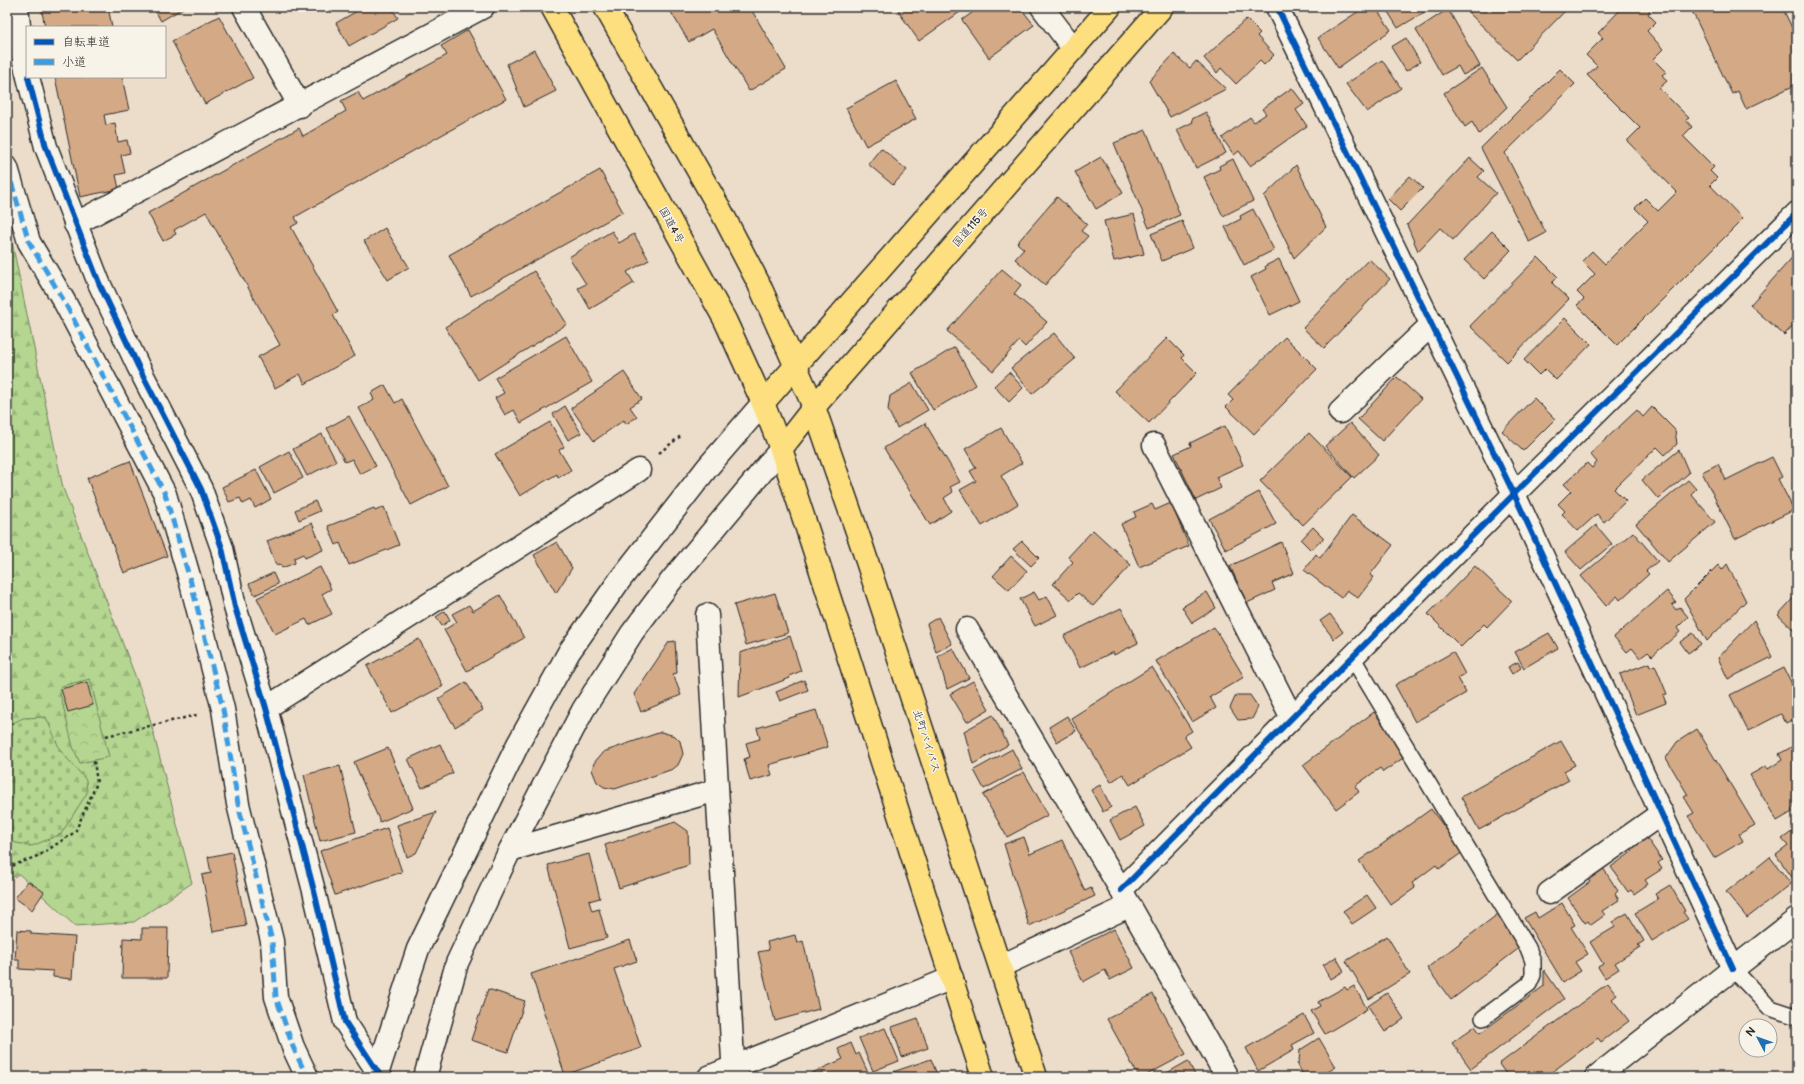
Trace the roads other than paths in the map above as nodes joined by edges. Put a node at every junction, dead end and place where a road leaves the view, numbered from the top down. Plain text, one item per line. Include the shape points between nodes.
1 (16, 7) edge
2 (244, 7) edge
3 (483, 7) edge
4 (552, 7) edge
5 (605, 7) edge
6 (1042, 7) edge
7 (1110, 7) edge
8 (1162, 7) edge
9 (1277, 7) edge
10 (1073, 48) junction
11 (26, 69) edge
12 (28, 78) edge
13 (300, 106) junction
14 (7, 168) edge
15 (1797, 213) edge
16 (75, 224) junction
17 (1432, 324) junction
18 (794, 368) junction
19 (763, 403) junction
20 (814, 407) junction
21 (1340, 412) dead end
22 (1154, 444) dead end
23 (781, 449) junction
24 (639, 470) dead end
25 (1514, 494) junction
26 (707, 616) dead end
27 (967, 629) dead end
28 (1352, 657) junction
29 (266, 708) junction
30 (1292, 718) junction
31 (717, 790) junction
32 (1662, 813) junction
33 (510, 850) junction
34 (1549, 893) dead end
35 (1125, 898) junction
36 (1797, 919) edge
37 (1001, 966) junction
38 (1734, 969) junction
39 (952, 978) junction
40 (1797, 1017) edge
41 (1483, 1018) dead end
42 (734, 1072) edge
43 (378, 1075) edge
44 (307, 1077) edge
45 (424, 1077) edge
46 (709, 1077) edge
47 (983, 1077) edge
48 (1036, 1077) edge
49 (1227, 1077) edge
50 (1596, 1077) edge

1 - 11 street
2 - 13 street
3 - 13 street
4 - 19 highway, 国道4号 via 725,320
5 - 18 highway via 721,211 758,282
6 - 10 street
7 - 10 highway
8 - 20 highway, 国道115号
9 - 17 street
10 - 18 highway
12 - 16 street via 46,147
13 - 16 street
14 - 44 street via 29,242 67,308 165,494 223,709 238,804 272,941 276,997
15 - 25 street
16 - 29 street via 138,366 201,489 222,548 235,607
17 - 21 street
17 - 25 street
18 - 19 highway
18 - 20 highway
19 - 23 highway, 国道4号
19 - 43 street via 707,468 624,574 569,652 518,744 418,949
20 - 23 highway, 国道115号
20 - 37 highway, 北町バイパス
22 - 30 street
23 - 33 street via 671,581 632,633 583,710
23 - 39 highway
24 - 29 street
25 - 28 street
25 - 32 street
26 - 31 street
27 - 35 street
28 - 30 street
28 - 41 lane via 1528,948 1533,961 1533,975 1529,984
29 - 43 street via 345,1022
30 - 35 street
31 - 33 street
31 - 42 street
32 - 34 street
32 - 38 street
33 - 45 street via 457,963
35 - 37 street
35 - 49 street
36 - 38 street
37 - 48 highway, 北町バイパス
38 - 40 lane via 1770,1008
38 - 50 street
39 - 42 street
39 - 47 highway
42 - 46 street

